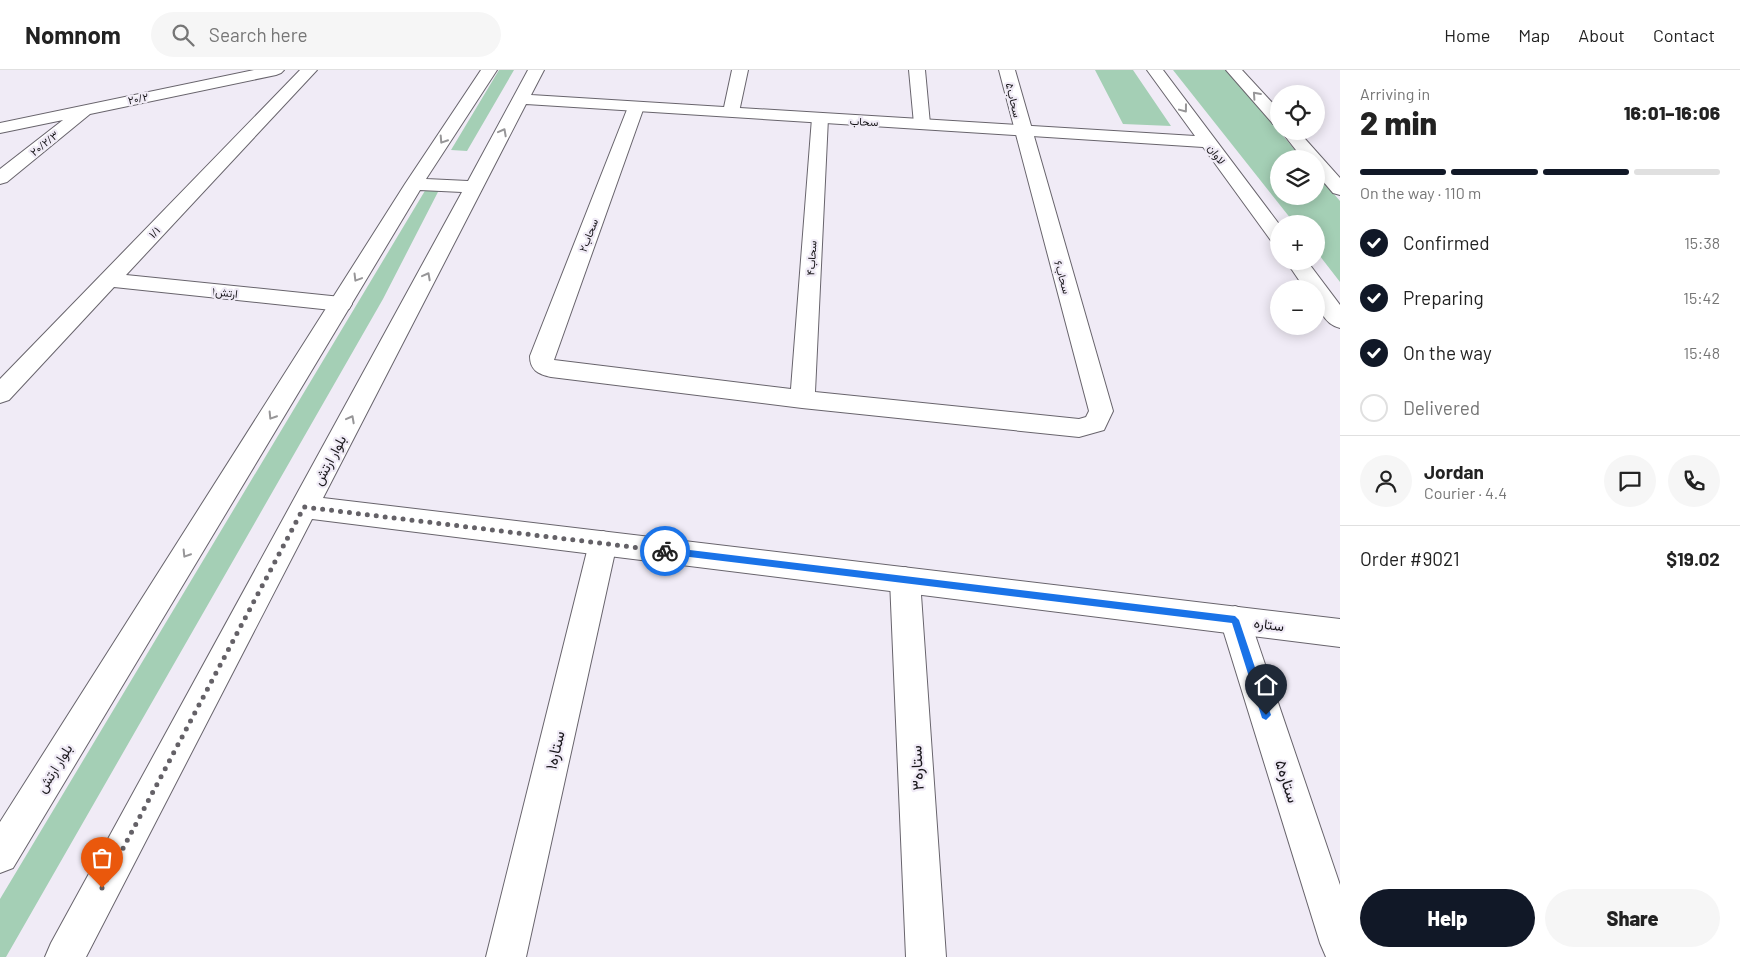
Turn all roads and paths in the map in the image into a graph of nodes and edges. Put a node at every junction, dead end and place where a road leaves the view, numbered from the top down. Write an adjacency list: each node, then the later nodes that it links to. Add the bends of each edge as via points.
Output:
1 (276, 70): 12 (street, ۲۰/۲)
2 (309, 70): 29 (street, ۱/۱)
3 (489, 70): 24 (street, بلوار ارتش, one-way to 24)
4 (536, 70): 10 (street, بلوار ارتش)
5 (740, 70): 14 (street)
6 (917, 70): 16 (street)
7 (1007, 70): 18 (street, ۵سحاب)
8 (1155, 70): 20 (street, لاوان, one-way to 20)
9 (1234, 70): 13 (street, one-way to 9)
10 (520, 100): 11 (street, سحاب); 25 (street, بلوار ارتش, one-way to 10)
11 (636, 107): 14 (street, سحاب); 33 (street, ۲سحاب, via 542,356 542,364 551,369)
12 (88, 108): 17 (street, ۲۰/۲); 23 (street, ۲۰/۲/۳)
13 (1270, 110)
14 (731, 112): 15 (street, سحاب)
15 (820, 118): 16 (street, سحاب); 33 (street, ۴سحاب)
16 (922, 124): 18 (street, سحاب)
17 (0, 128)
18 (1022, 130): 20 (street, سحاب); 33 (street, ۶سحاب, via 1101,411 1095,423 1079,428)
19 (1297, 140): 21 (street)
20 (1208, 142): 27 (street, لاوان)
21 (1305, 150)
22 (1325, 172): 26 (street)
23 (0, 178)
24 (414, 184): 25 (street); 30 (street, بلوار ارتش, one-way to 30)
25 (474, 187): 34 (street, بلوار ارتش, one-way to 25)
26 (1340, 189)
27 (1270, 226)
28 (1303, 270): 31 (street)
29 (109, 280): 30 (street, ارتش۱); 32 (street, ۱/۱)
30 (341, 304): 39 (street, بلوار ارتش, one-way to 39)
31 (1340, 320)
32 (0, 394)
33 (802, 399)
34 (304, 507): 35 (street, ستاره); 41 (street, بلوار ارتش)
35 (603, 543): 36 (street, ستاره); 42 (street, ۱ستاره)
36 (905, 580): 37 (street, ستاره); 43 (street, ۳ستاره)
37 (1235, 620): 38 (street, ستاره); 40 (street, ۵ستاره)
38 (1340, 632)
39 (0, 855)
40 (1340, 943)
41 (65, 957)
42 (506, 957)
43 (926, 957)

